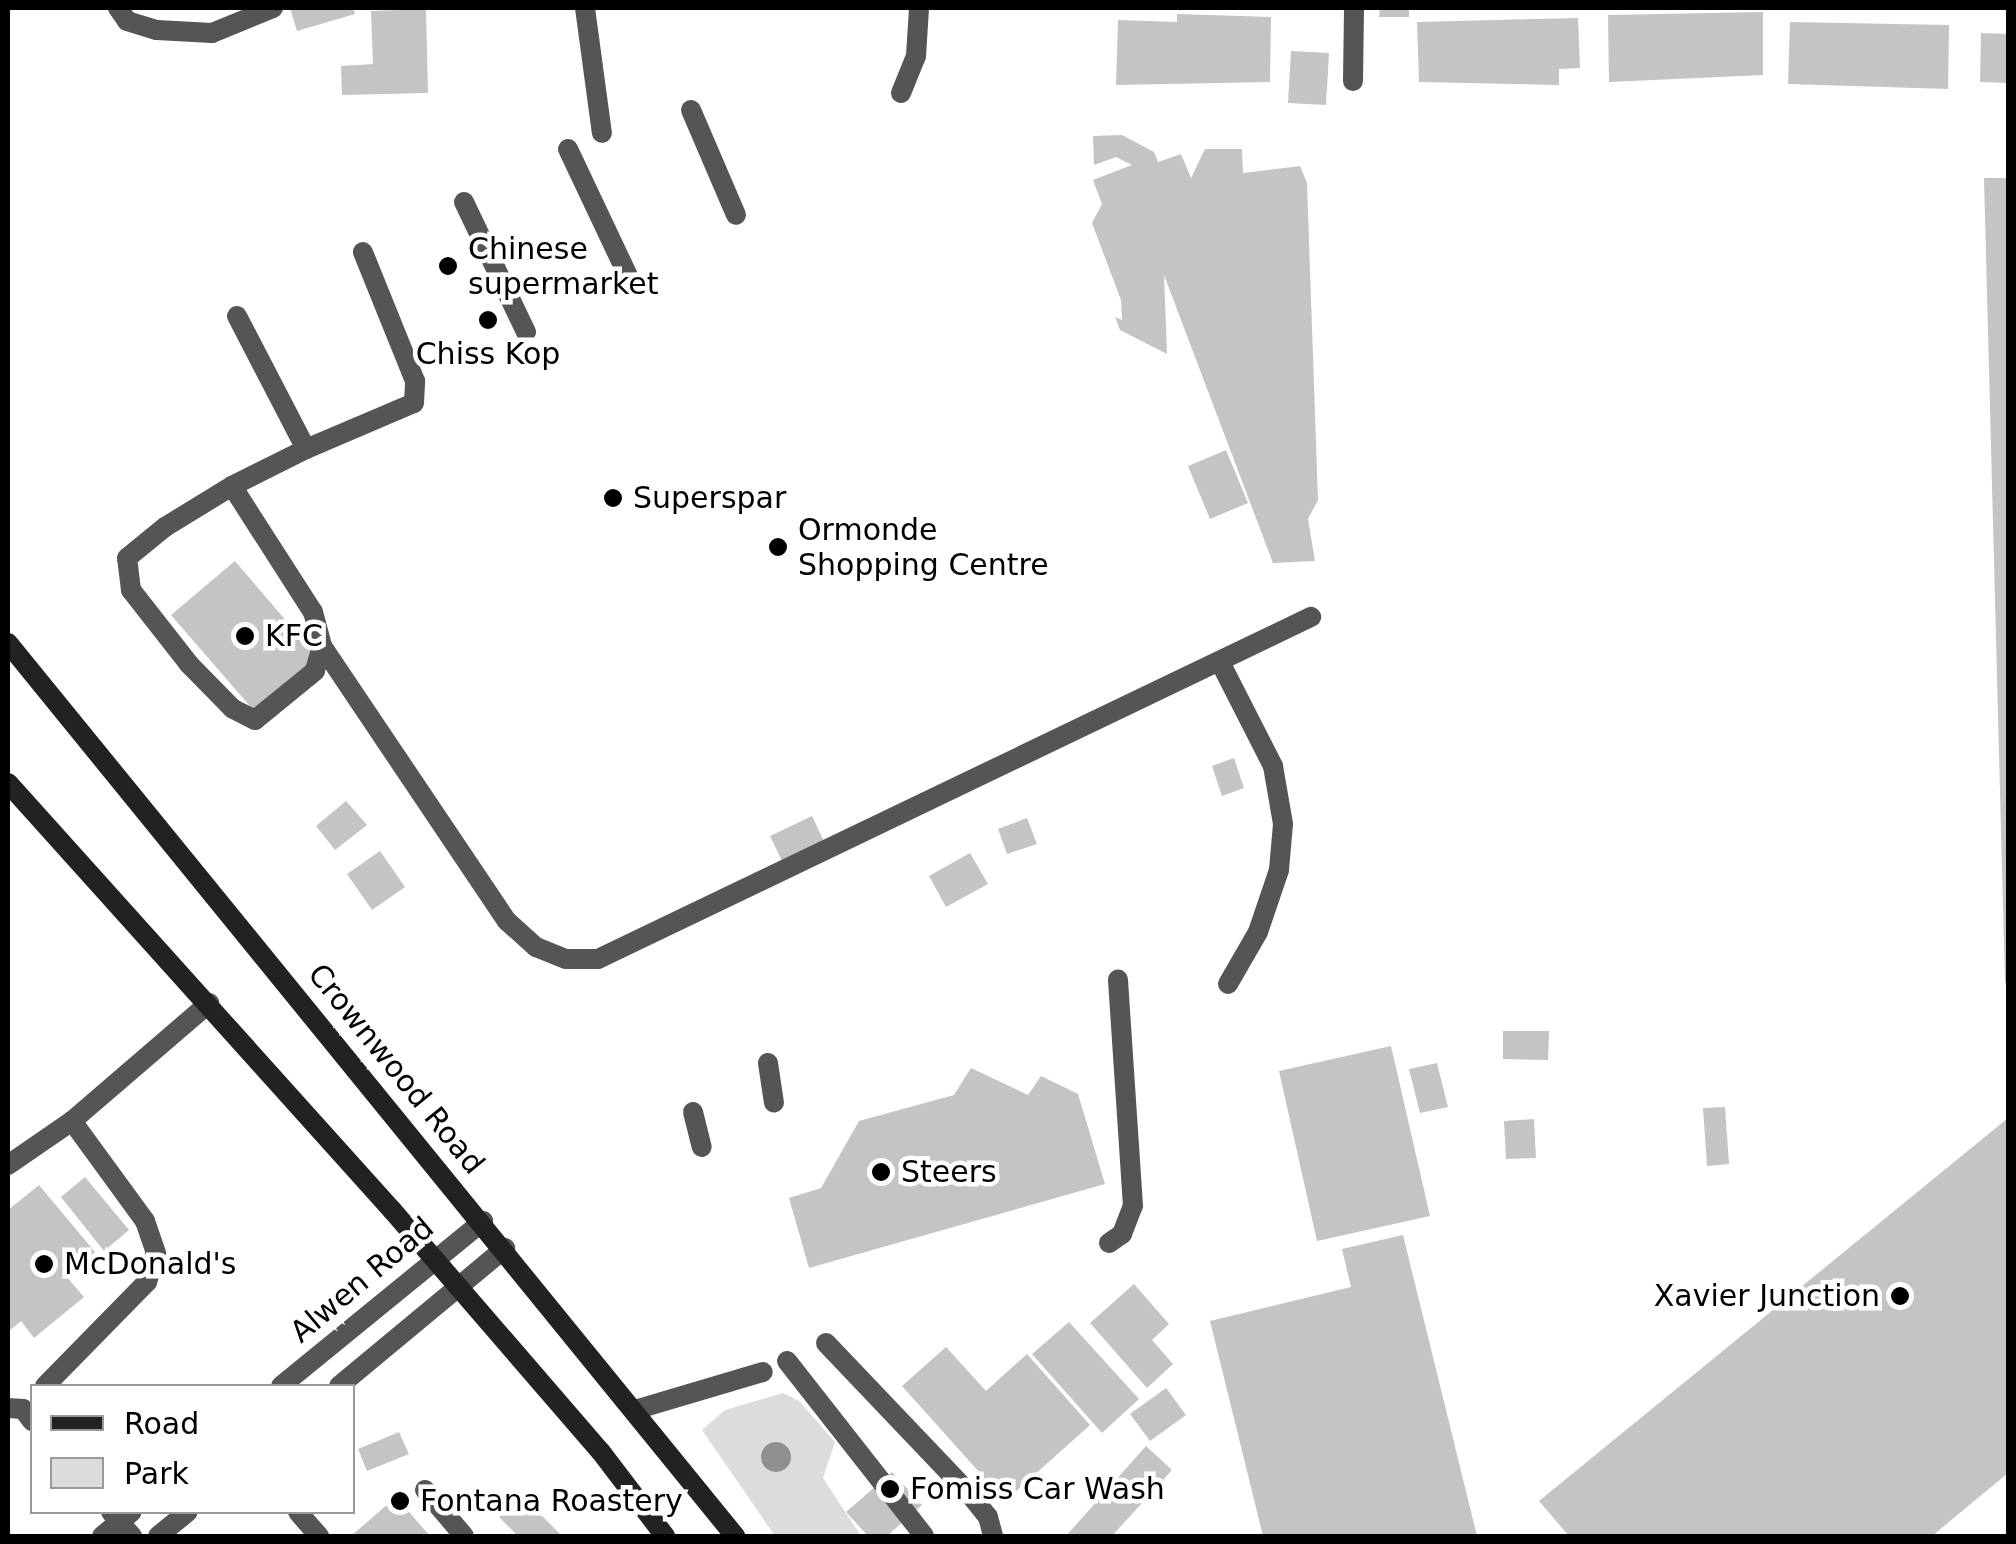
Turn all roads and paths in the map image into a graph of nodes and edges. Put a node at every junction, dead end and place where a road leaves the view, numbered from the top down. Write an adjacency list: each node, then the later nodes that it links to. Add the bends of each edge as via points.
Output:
1 (118, 8): 2 (street, via 127,21 157,30 212,32)
2 (273, 8)
3 (585, 8): 9 (street)
4 (919, 8): 7 (street, via 916,56)
5 (1354, 8): 6 (street)
6 (1353, 81)
7 (900, 94)
8 (690, 110): 12 (street)
9 (602, 133)
10 (568, 149): 14 (street)
11 (464, 202): 16 (street)
12 (736, 214)
13 (364, 252): 17 (street, via 416,399)
14 (629, 278)
15 (236, 316): 17 (street)
16 (526, 332)
17 (306, 449): 18 (street)
18 (232, 486): 21 (street, via 313,612); 21 (street, via 126,558 130,590 189,664 246,718 263,717 292,696 315,671)
19 (1312, 617): 22 (street)
20 (8, 642): 33 (main road, Crownwood Road)
21 (322, 646): 22 (street, via 507,921 536,946 566,959 598,959)
22 (1220, 662): 25 (street, via 1274,766 1282,824 1268,901)
23 (8, 783): 26 (main road)
24 (1118, 979): 34 (street, via 1133,1206 1122,1234)
25 (1228, 984)
26 (209, 1003): 30 (street); 36 (main road)
27 (768, 1063): 28 (street)
28 (774, 1103)
29 (692, 1112): 31 (street)
30 (72, 1122): 32 (street); 41 (street, via 145,1221 156,1253 147,1282)
31 (702, 1147)
32 (8, 1165)
33 (482, 1221): 35 (main road, Crownwood Road); 36 (street, Alwen Road)
34 (1109, 1242)
35 (506, 1248): 37 (street); 44 (main road, Crownwood Road)
36 (434, 1258): 37 (main road); 42 (street, Alwen Road)
37 (458, 1288): 43 (street); 53 (main road)
38 (826, 1343): 56 (street, via 967,1492 988,1517)
39 (787, 1361): 55 (street)
40 (762, 1372): 44 (street)
41 (47, 1384)
42 (283, 1384)
43 (340, 1384)
44 (638, 1410): 54 (main road, Crownwood Road)
45 (425, 1490): 52 (street)
46 (186, 1514): 50 (street)
47 (300, 1514): 51 (street)
48 (124, 1520): 49 (street)
49 (102, 1536)
50 (158, 1536)
51 (319, 1536)
52 (464, 1536)
53 (666, 1536)
54 (734, 1536)
55 (924, 1536)
56 (993, 1536)

